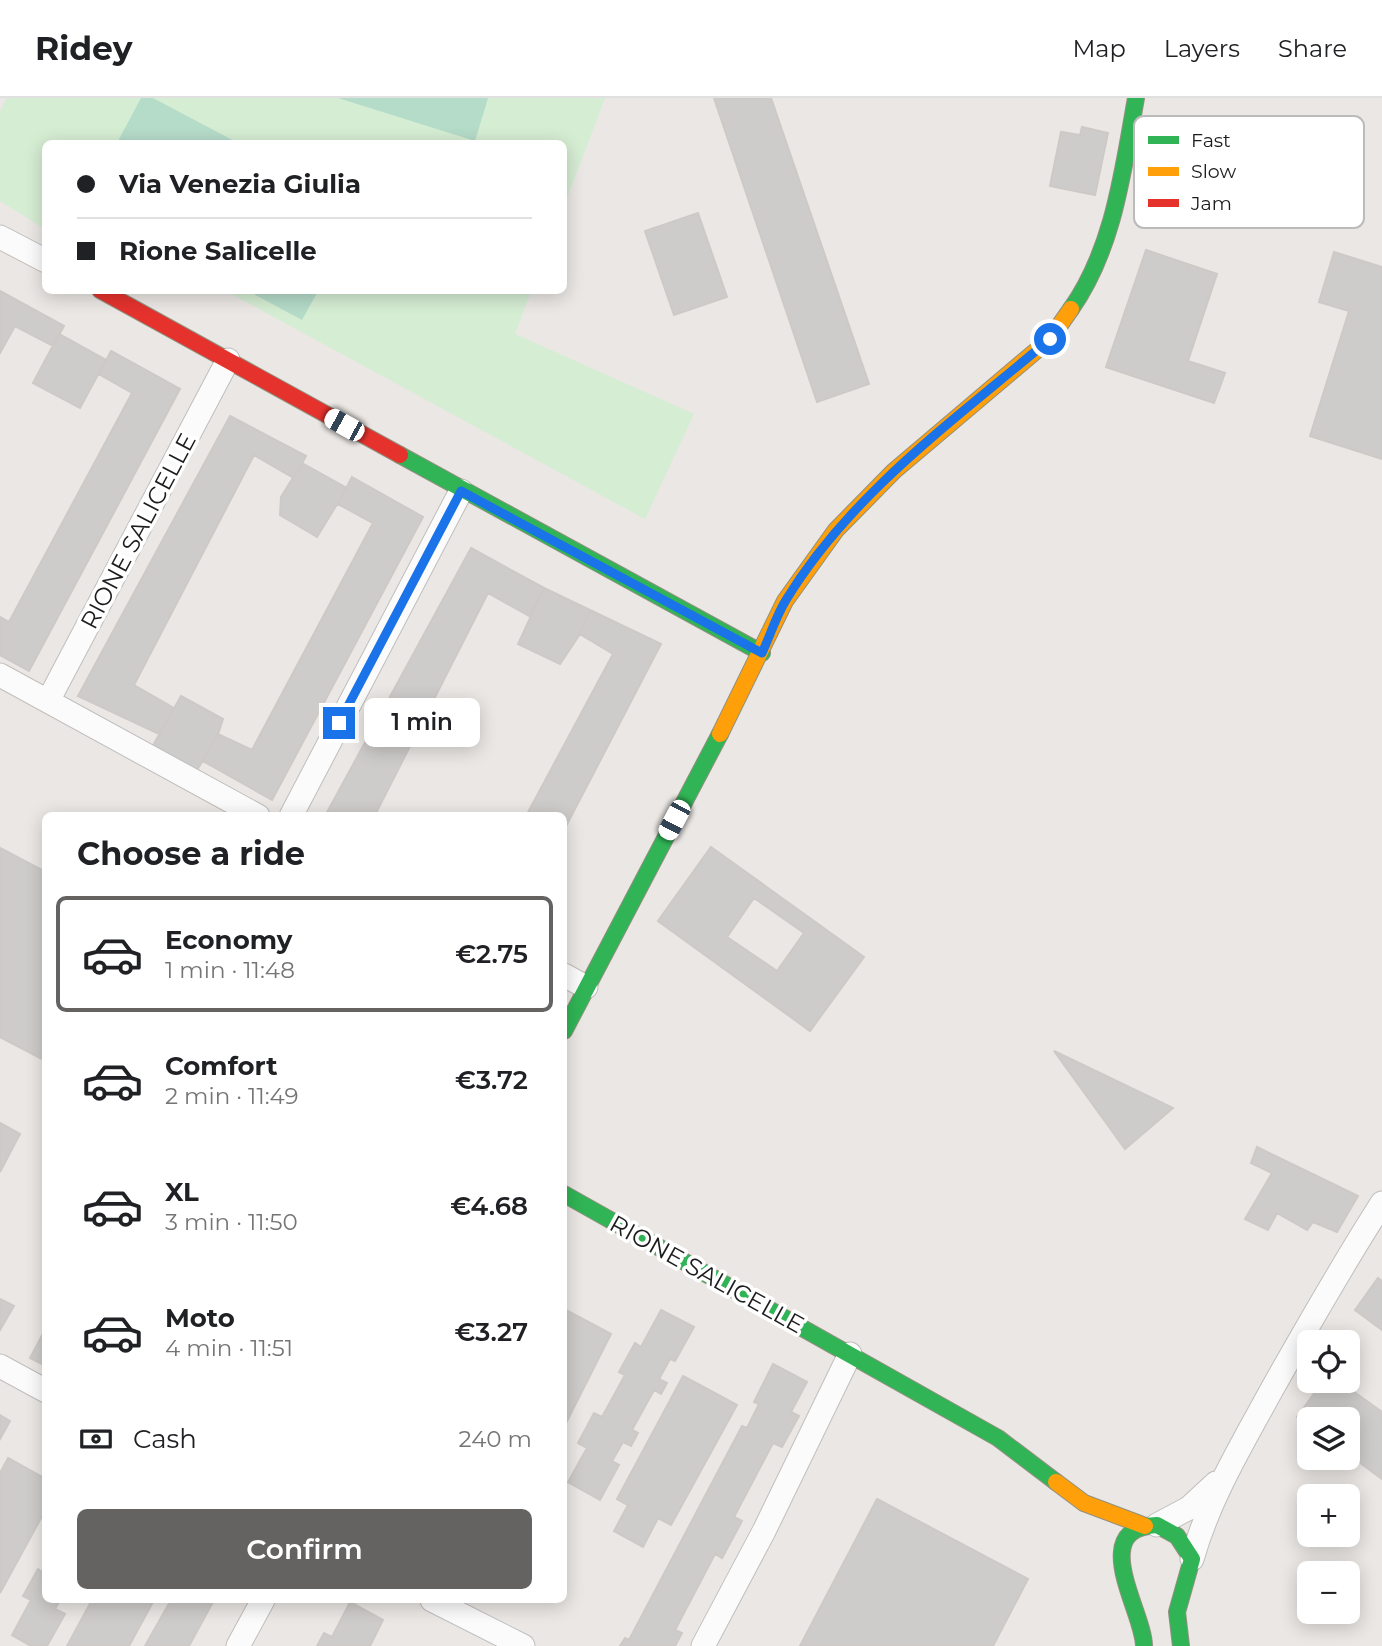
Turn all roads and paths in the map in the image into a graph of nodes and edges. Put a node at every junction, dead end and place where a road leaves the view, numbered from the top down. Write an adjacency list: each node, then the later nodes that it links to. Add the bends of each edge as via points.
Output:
1 (1136, 98): 7 (street, via 1116,205 1091,281 1050,339 894,471 836,530 785,601)
2 (0, 237): 3 (street)
3 (42, 259)
4 (107, 294): 5 (street)
5 (228, 360): 6 (street); 9 (street, RIONE SALICELLE)
6 (461, 491): 7 (street); 11 (street)
7 (762, 653): 13 (street)
8 (0, 675): 9 (street)
9 (48, 701): 10 (street)
10 (251, 812)
11 (293, 812)
12 (567, 977): 13 (street)
13 (586, 987): 14 (street)
14 (567, 1025)
15 (567, 1196): 17 (street, RIONE SALICELLE)
16 (1382, 1203): 20 (street)
17 (850, 1354): 21 (street, RIONE SALICELLE, via 998,1438); 29 (street)
18 (0, 1366): 19 (street)
19 (42, 1389)
20 (1227, 1470): 22 (street, via 1208,1493); 23 (street)
21 (1084, 1503): 22 (street, RIONE SALICELLE); 24 (street, RIONE SALICELLE)
22 (1151, 1525): 23 (street, RIONE SALICELLE, via 1182,1537); 24 (street, via 1135,1532 1122,1553)
23 (1192, 1559): 31 (street, via 1177,1605)
24 (1120, 1575): 30 (street, RIONE SALICELLE, via 1141,1618)
25 (261, 1603): 27 (street)
26 (438, 1603): 28 (street)
27 (238, 1646)
28 (523, 1646)
29 (703, 1646)
30 (1144, 1646)
31 (1181, 1646)

